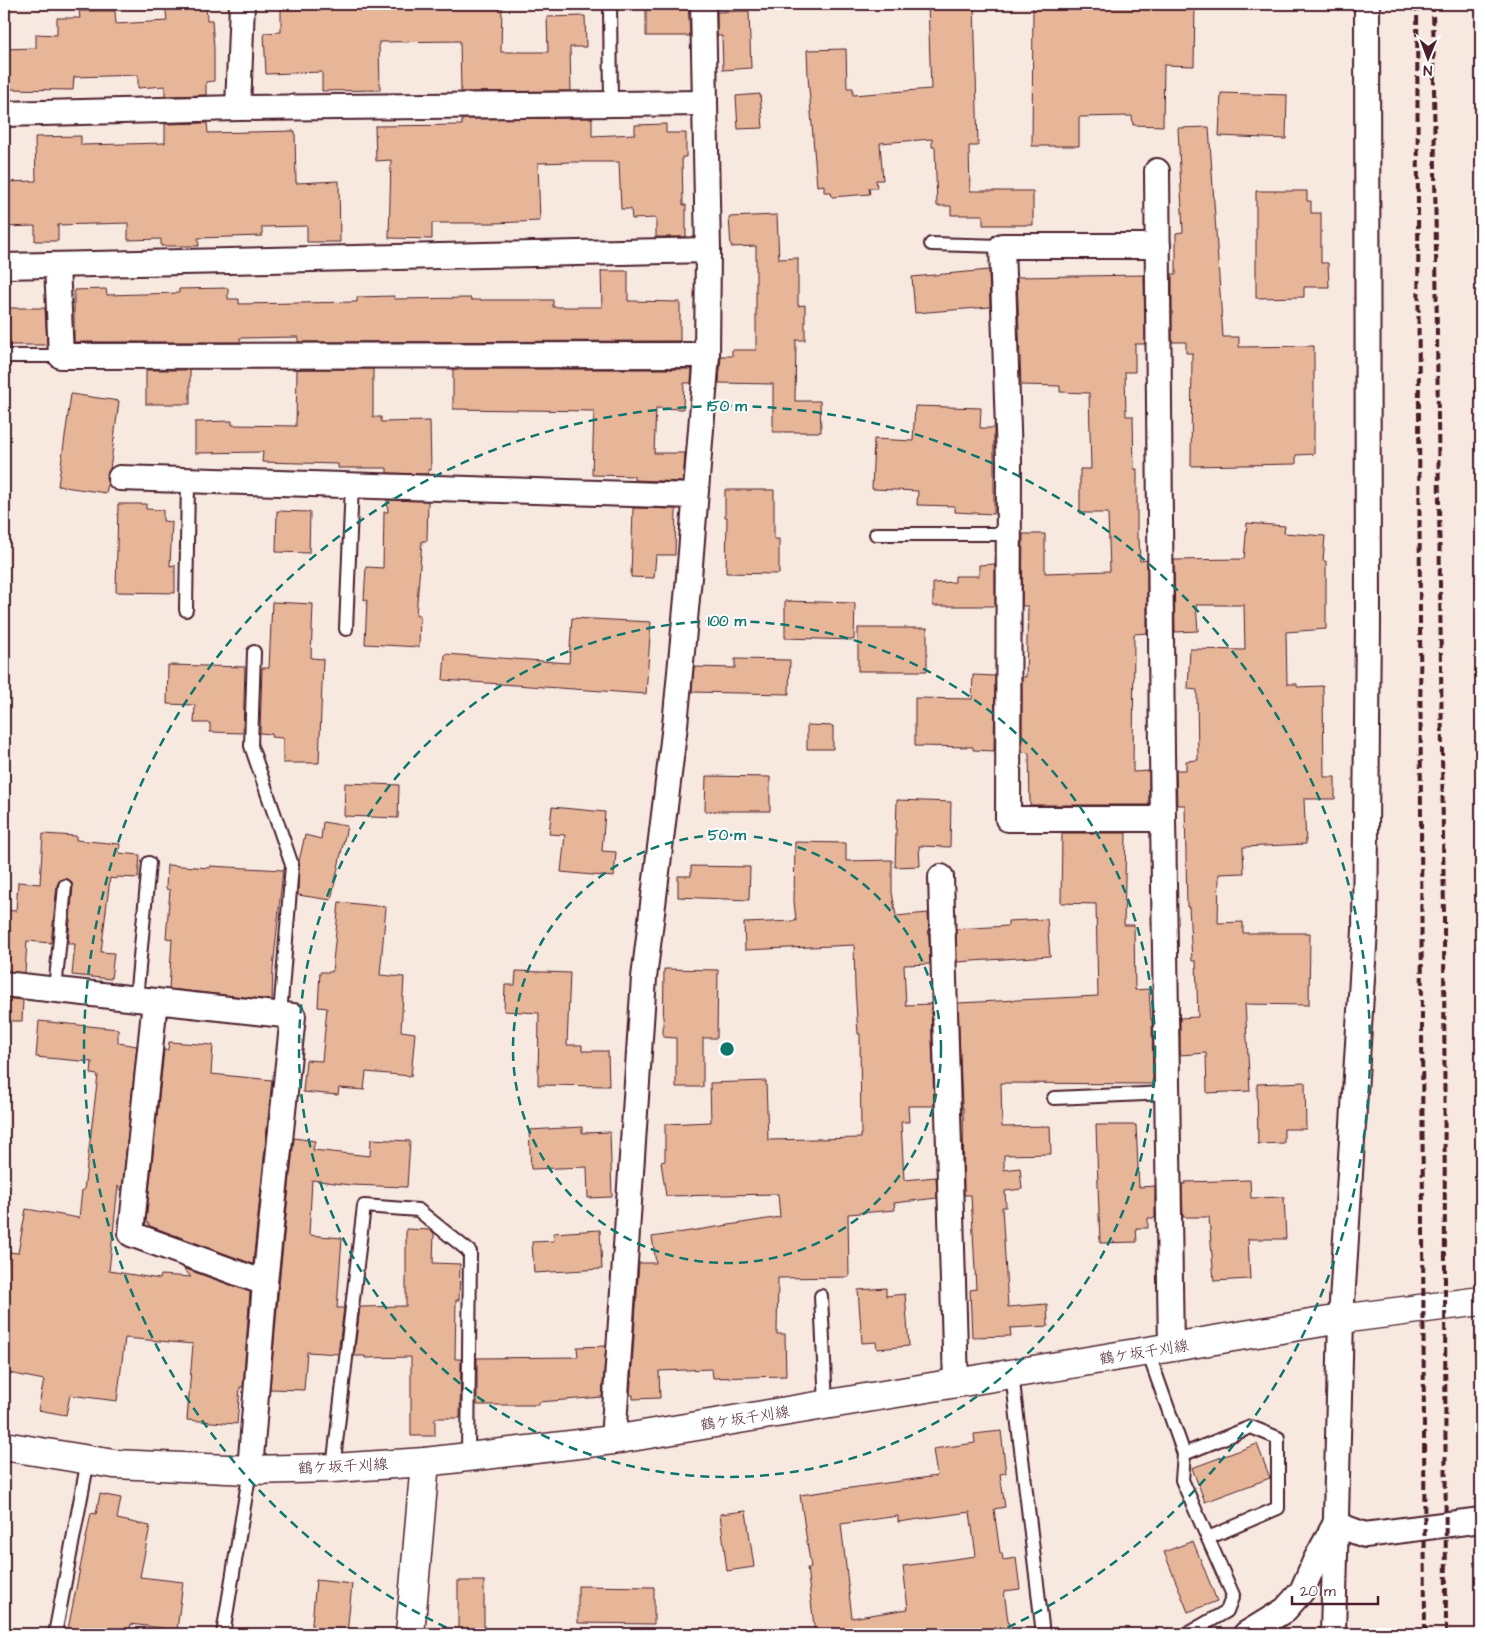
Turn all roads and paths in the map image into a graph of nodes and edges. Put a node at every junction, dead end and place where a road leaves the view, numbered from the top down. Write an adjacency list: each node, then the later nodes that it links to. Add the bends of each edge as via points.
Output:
1 (242, 4): 7 (street)
2 (610, 4): 5 (lane)
3 (703, 4): 6 (street)
4 (1367, 4): 41 (street, via 1365,930)
5 (611, 103): 6 (street); 7 (street)
6 (705, 103): 13 (street)
7 (238, 108): 8 (street)
8 (4, 114)
9 (1157, 170): 12 (street)
10 (931, 244): 11 (lane)
11 (1002, 246): 12 (street); 24 (street)
12 (1158, 246): 28 (street)
13 (708, 250): 14 (street); 16 (street)
14 (57, 265): 15 (street); 18 (street)
15 (4, 266)
16 (707, 355): 18 (street); 22 (street)
17 (4, 356): 18 (lane)
18 (62, 356)
19 (120, 478): 20 (street)
20 (188, 480): 21 (street); 25 (lane)
21 (352, 484): 22 (street); 26 (lane)
22 (695, 496): 46 (street, via 675,724 644,978)
23 (876, 534): 24 (lane)
24 (1009, 534): 28 (street, via 1008,819)
25 (186, 610)
26 (346, 629)
27 (254, 652): 35 (lane, via 251,746 292,865)
28 (1163, 819): 36 (street)
29 (149, 863): 34 (lane)
30 (941, 877): 44 (street)
31 (65, 886): 33 (lane)
32 (4, 984): 33 (street)
33 (56, 990): 34 (street)
34 (145, 1000): 35 (street); 38 (street, via 132,1234)
35 (280, 1015): 38 (street, via 292,1016)
36 (1167, 1093): 37 (lane); 42 (street)
37 (1054, 1098)
38 (265, 1283): 53 (street)
39 (821, 1296): 45 (lane)
40 (1481, 1301): 41 (main road, 鶴ケ坂千刈線)
41 (1341, 1319): 42 (main road, 鶴ケ坂千刈線); 55 (street)
42 (1160, 1350): 43 (main road, 鶴ケ坂千刈線); 48 (lane)
43 (1012, 1374): 44 (main road, 鶴ケ坂千刈線); 60 (lane)
44 (956, 1383): 45 (main road, 鶴ケ坂千刈線)
45 (826, 1405): 46 (main road, 鶴ケ坂千刈線)
46 (613, 1440): 49 (main road, 鶴ケ坂千刈線)
47 (4, 1446): 50 (main road, 鶴ケ坂千刈線)
48 (1184, 1454): 56 (lane, via 1182,1480); 56 (lane, via 1251,1427 1278,1438 1278,1508)
49 (468, 1457): 51 (main road, 鶴ケ坂千刈線); 52 (lane, via 470,1252 418,1210 364,1206)
50 (88, 1460): 53 (main road, 鶴ケ坂千刈線); 57 (lane)
51 (425, 1462): 52 (main road, 鶴ケ坂千刈線); 59 (main road)
52 (333, 1468): 53 (main road, 鶴ケ坂千刈線)
53 (250, 1470): 58 (lane)
54 (1481, 1520): 55 (street, via 1365,1535)
55 (1335, 1524): 62 (street, via 1302,1591 1285,1610); 63 (street)
56 (1208, 1538): 61 (lane, via 1233,1595 1227,1611)
57 (55, 1634)
58 (223, 1634)
59 (410, 1634)
60 (1043, 1634)
61 (1187, 1634)
62 (1246, 1634)
63 (1332, 1634)

